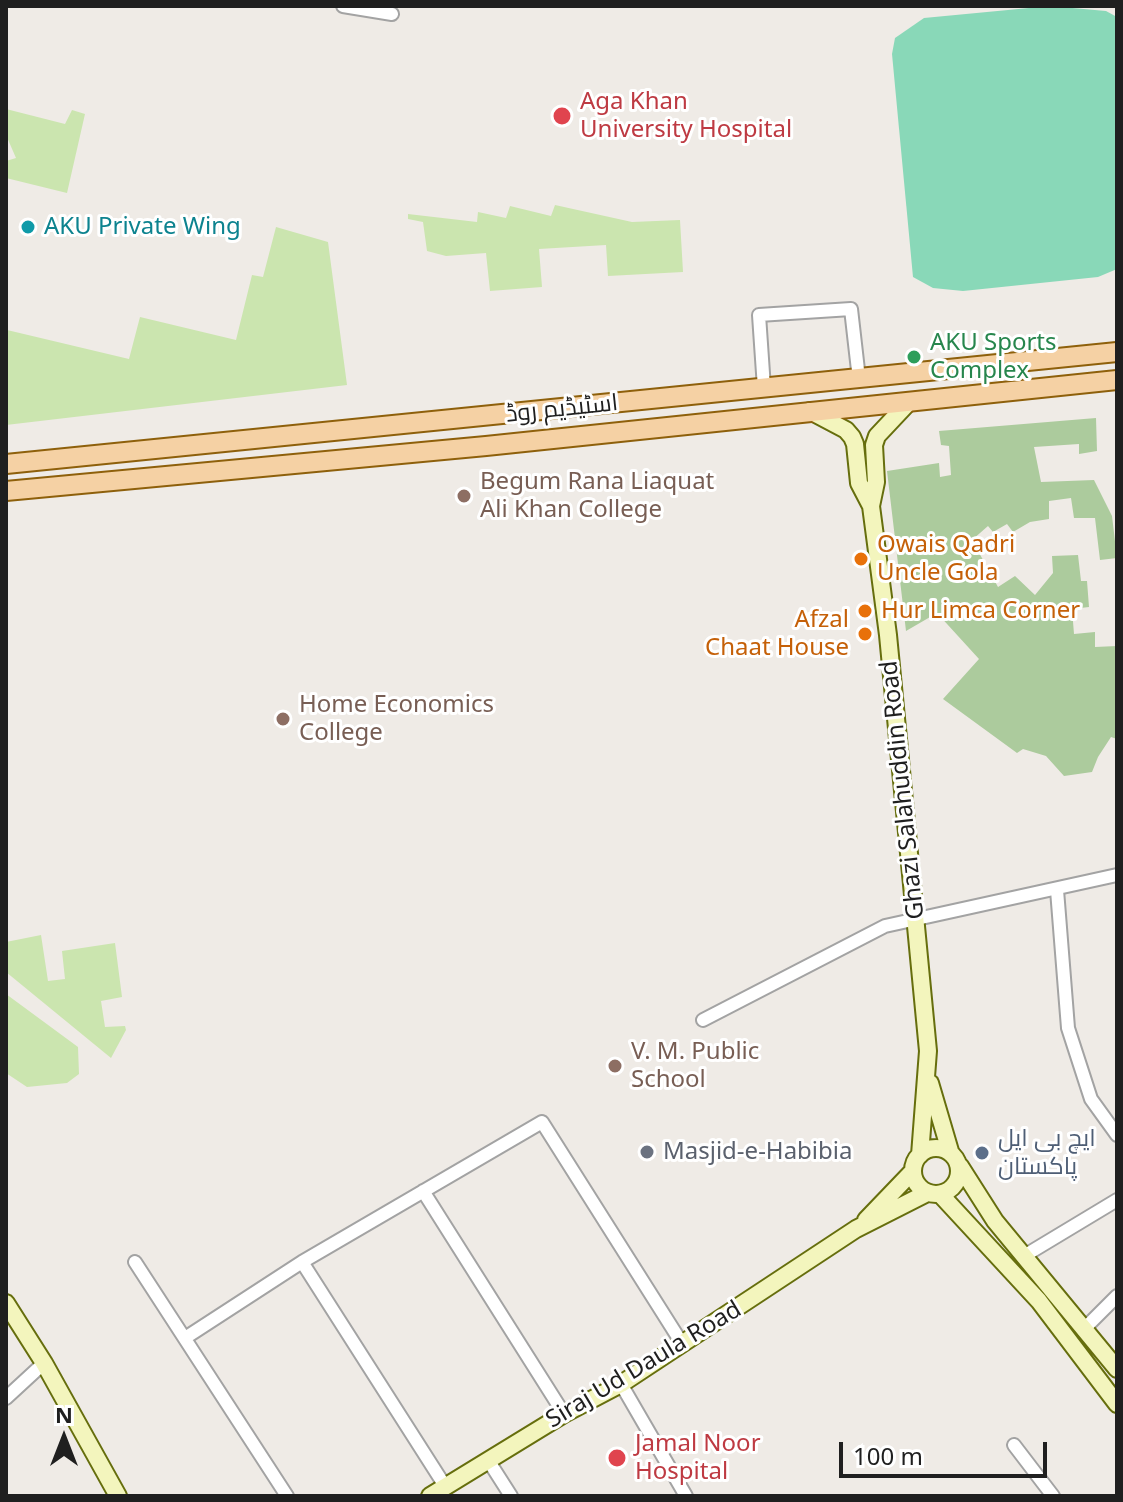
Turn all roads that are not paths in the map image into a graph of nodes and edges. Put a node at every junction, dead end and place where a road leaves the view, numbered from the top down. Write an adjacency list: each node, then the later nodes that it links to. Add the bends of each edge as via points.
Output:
1 (343, 6): 2 (street)
2 (392, 14)
3 (1117, 352): 4 (main road, اسٹیڈیم روڈ)
4 (859, 379): 6 (main road, اسٹیڈیم روڈ); 6 (street, via 851,309 759,315)
5 (1117, 380): 7 (main road, اسٹیڈیم روڈ)
6 (764, 388): 9 (main road, اسٹیڈیم روڈ)
7 (908, 403): 8 (main road, اسٹیڈیم روڈ); 13 (main road, Ghazi Salahuddin Road, via 874,445)
8 (810, 411): 11 (main road, اسٹیڈیم روڈ); 13 (main road, Ghazi Salahuddin Road, via 852,437 859,483)
9 (78, 458): 10 (main road, اسٹیڈیم روڈ); 11 (main road)
10 (6, 464)
11 (79, 484): 12 (main road, اسٹیڈیم روڈ)
12 (6, 491)
13 (871, 506): 16 (main road, Ghazi Salahuddin Road)
14 (1117, 875): 15 (street)
15 (1057, 890): 16 (street); 19 (street, via 1068,1028 1091,1099)
16 (916, 920): 17 (street, via 885,926); 18 (main road, Ghazi Salahuddin Road)
17 (703, 1020)
18 (927, 1074): 20 (main road, Ghazi Salahuddin Road); 21 (main road, Ghazi Salahuddin Road)
19 (1117, 1135)
20 (950, 1151): 21 (main road, via 939,1147); 22 (main road)
21 (920, 1155): 23 (main road)
22 (960, 1166): 25 (main road, via 956,1184); 28 (main road)
23 (913, 1171): 25 (main road, via 918,1186); 27 (main road, Siraj Ud Daula Road)
24 (423, 1191): 30 (street); 35 (street, via 542,1122); 41 (street)
25 (934, 1194): 27 (main road, Siraj Ud Daula Road); 40 (main road, via 1039,1301)
26 (1117, 1200): 28 (street)
27 (856, 1229): 35 (main road, Siraj Ud Daula Road)
28 (1024, 1256): 33 (main road)
29 (135, 1262): 34 (street)
30 (302, 1262): 34 (street); 44 (street)
31 (1117, 1296): 33 (street)
32 (6, 1303): 36 (main road)
33 (1083, 1330): 37 (main road)
34 (185, 1338): 46 (street)
35 (683, 1345): 38 (main road, Siraj Ud Daula Road)
36 (44, 1363): 39 (street); 45 (main road)
37 (1117, 1369)
38 (621, 1384): 41 (main road, Siraj Ud Daula Road); 49 (street)
39 (6, 1398)
40 (1117, 1404)
41 (564, 1414): 43 (main road, Siraj Ud Daula Road)
42 (1014, 1445): 50 (street)
43 (488, 1460): 44 (main road, Siraj Ud Daula Road); 48 (street)
44 (445, 1486): 47 (main road, Siraj Ud Daula Road)
45 (116, 1495)
46 (287, 1496)
47 (430, 1496)
48 (511, 1496)
49 (686, 1496)
50 (1053, 1496)

